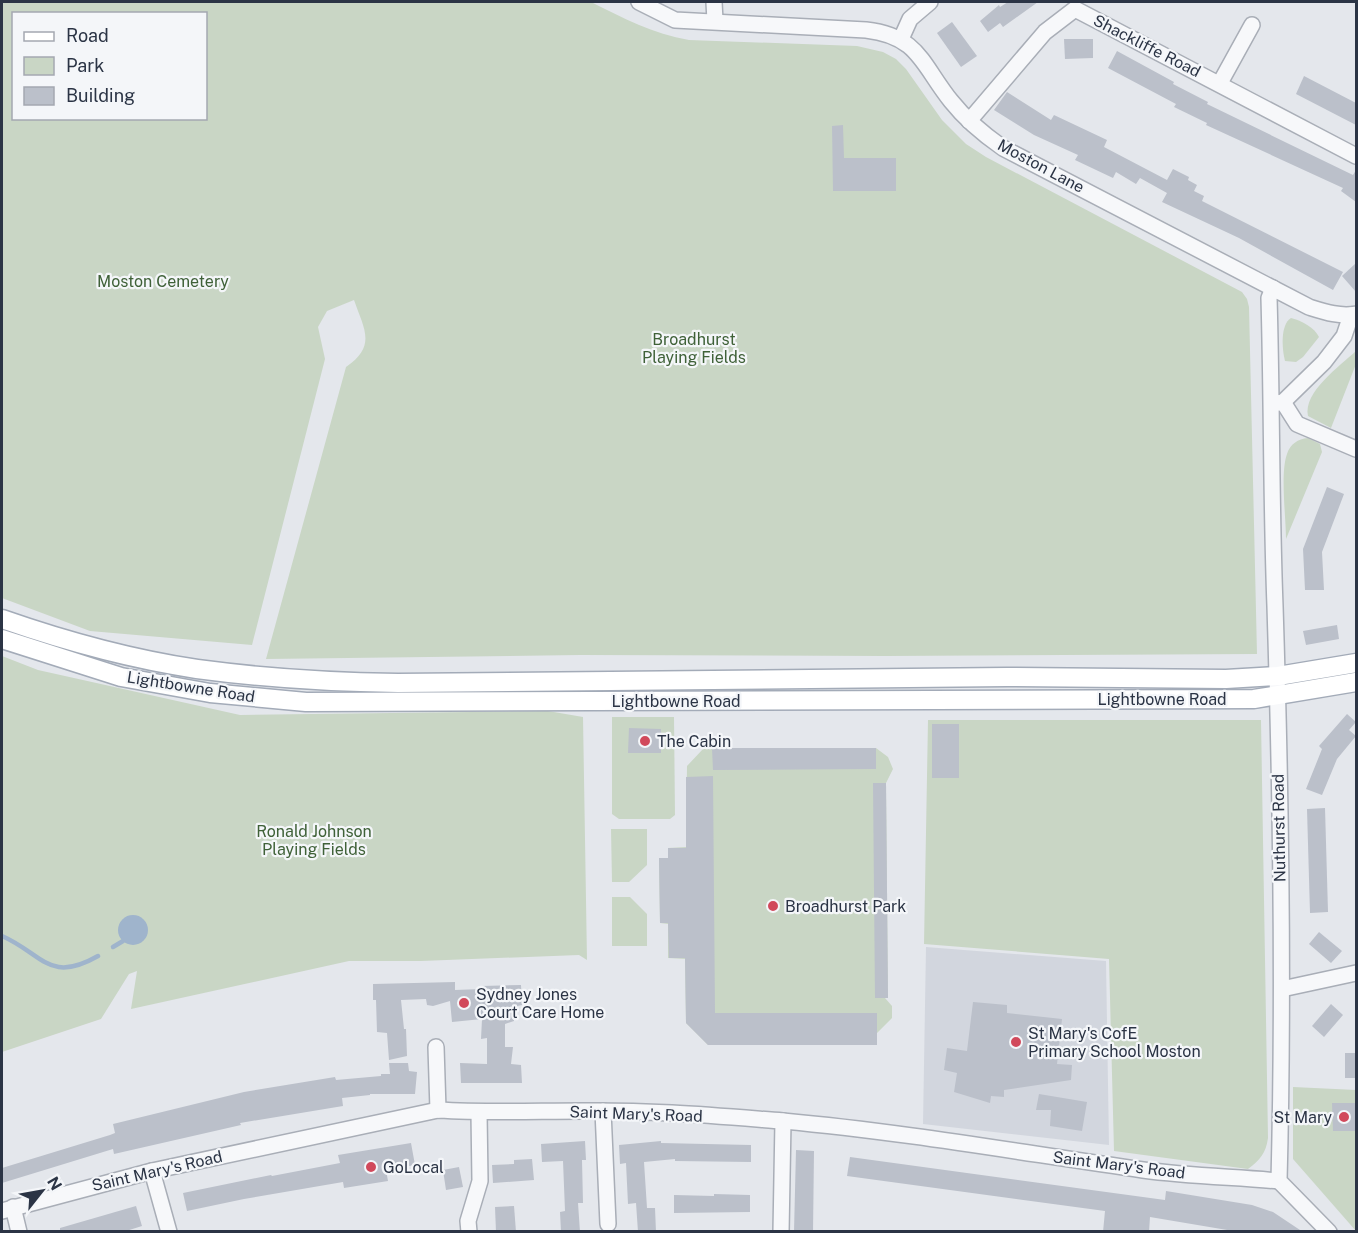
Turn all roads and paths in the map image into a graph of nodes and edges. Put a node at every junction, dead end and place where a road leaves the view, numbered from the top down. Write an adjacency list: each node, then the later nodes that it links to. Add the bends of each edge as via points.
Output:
1 (639, 2): 5 (street, Moston Lane, via 675,20)
2 (714, 2): 5 (street)
3 (930, 2): 7 (street, via 910,19)
4 (1080, 5): 8 (street, Shackliffe Road); 9 (street, Shackliffe Road, via 1045,32)
5 (715, 21): 7 (street, Moston Lane, via 866,30)
6 (1252, 25): 8 (street)
7 (901, 39): 9 (street, Moston Lane, via 920,56)
8 (1220, 84): 10 (street, Shackliffe Road)
9 (969, 122): 11 (street, Moston Lane, via 1003,148)
10 (1356, 156)
11 (1273, 288): 12 (street, Moston Lane, via 1309,307); 13 (street, Nuthurst Road, via 1269,298)
12 (1354, 314): 13 (street, via 1339,345)
13 (1277, 403): 14 (street, via 1297,424); 18 (street, Nuthurst Road)
14 (1356, 449)
15 (2, 619): 18 (main road, Lightbowne Road, via 57,638 140,658 197,669 323,681)
16 (2, 639): 20 (main road, Lightbowne Road, via 121,677 210,693 306,702)
17 (1356, 663): 18 (main road, Lightbowne Road)
18 (1278, 676): 20 (street, Nuthurst Road)
19 (1356, 682): 20 (main road, Lightbowne Road)
20 (1277, 696): 22 (street, Nuthurst Road)
21 (1356, 973): 22 (street)
22 (1282, 988): 29 (street, Nuthurst Road)
23 (436, 1047): 24 (street)
24 (438, 1110): 26 (street, Saint Mary's Road); 28 (street, Saint Mary's Road)
25 (603, 1111): 26 (street, Saint Mary's Road); 27 (street, Saint Mary's Road); 31 (street)
26 (479, 1113): 34 (street, via 480,1181 468,1221)
27 (783, 1121): 29 (street, Saint Mary's Road, via 924,1137 1145,1170); 35 (street)
28 (152, 1171): 30 (street, Saint Mary's Road); 33 (street)
29 (1279, 1181): 36 (street)
30 (7, 1209): 32 (street)
31 (608, 1224)
32 (19, 1232)
33 (168, 1232)
34 (469, 1232)
35 (781, 1232)
36 (1329, 1232)

